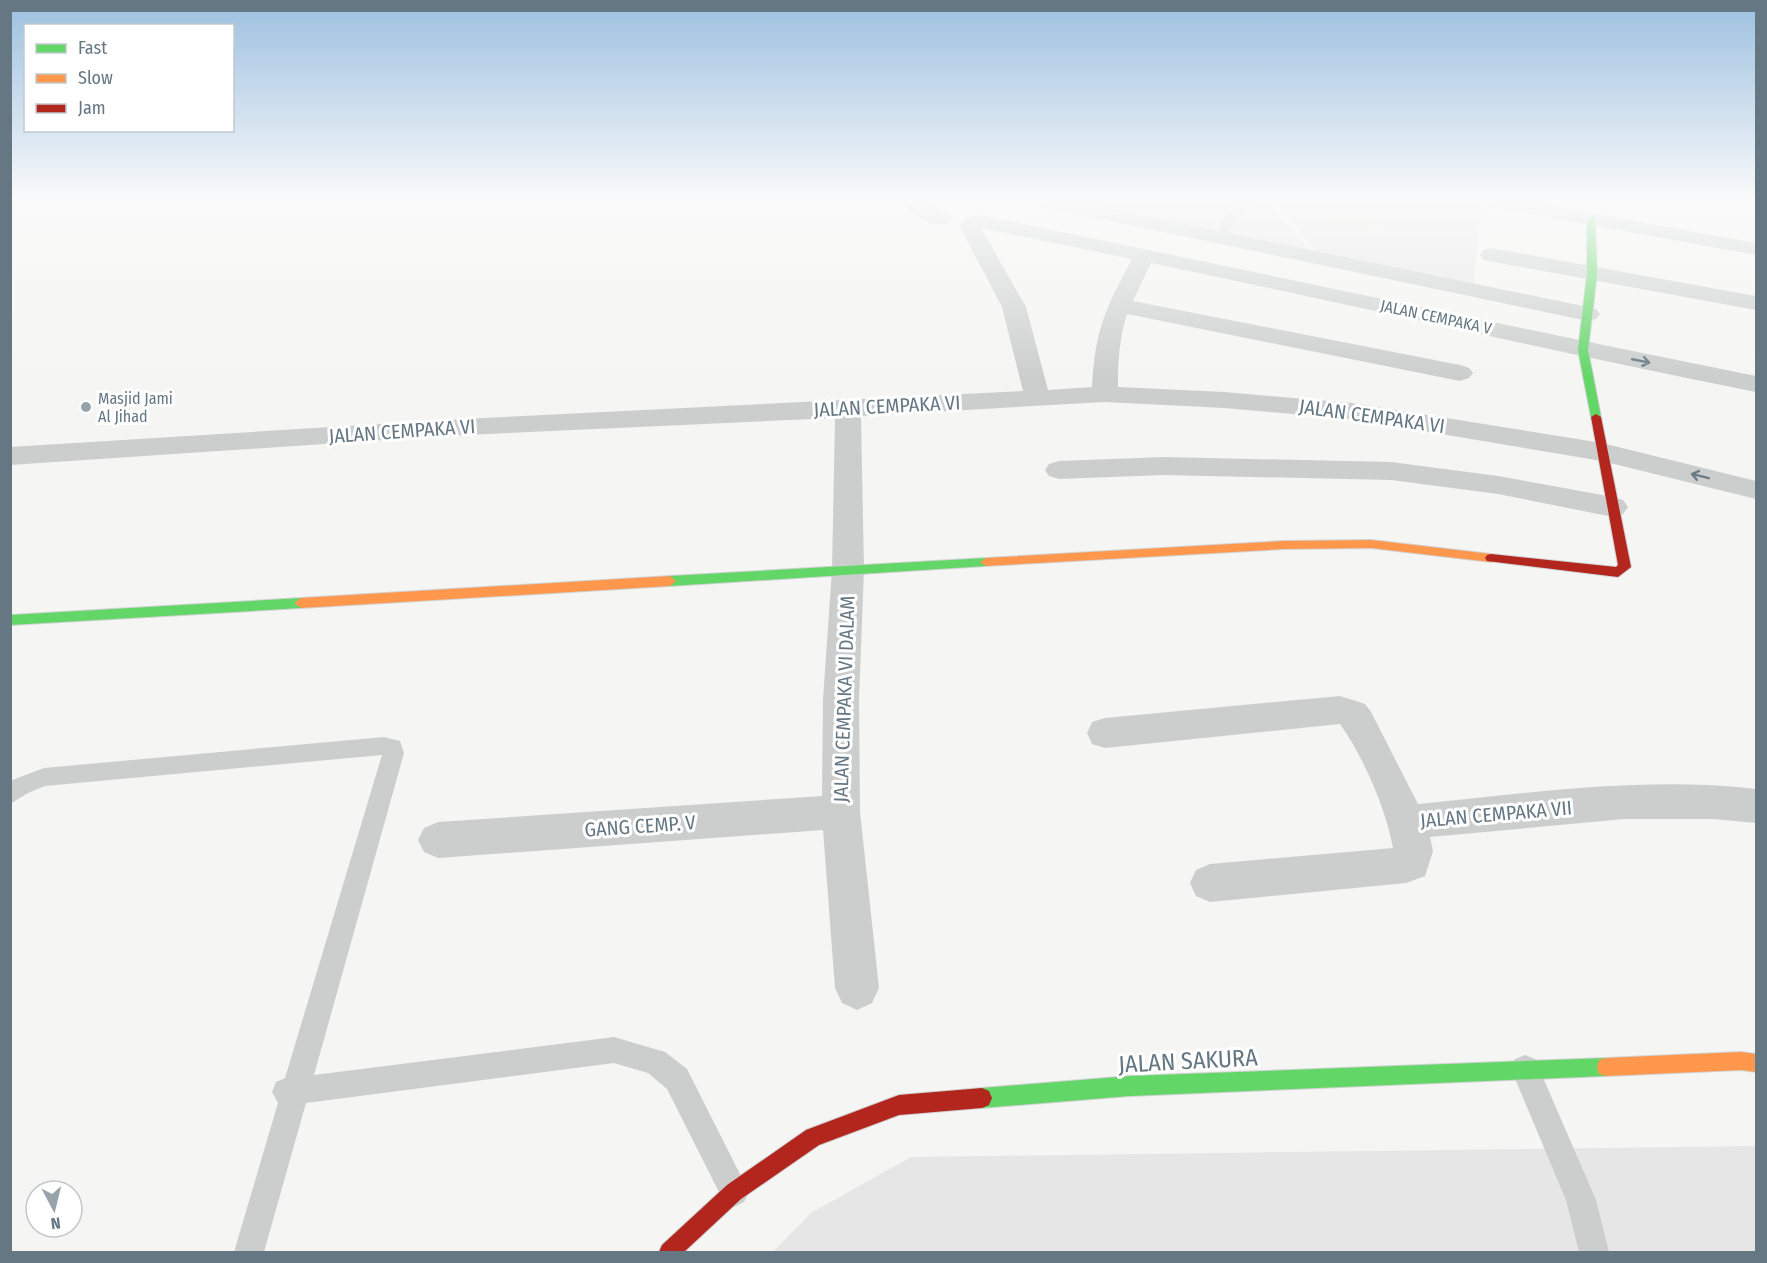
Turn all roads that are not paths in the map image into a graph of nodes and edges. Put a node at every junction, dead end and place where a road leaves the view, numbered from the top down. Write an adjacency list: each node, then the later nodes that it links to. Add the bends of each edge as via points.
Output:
1 (988, 260): 15 (street, JALAN CEMPAKA V, via 1014,307)
2 (1142, 260): 9 (street)
3 (1164, 260): 11 (street, JALAN CEMPAKA V)
4 (1328, 260): 10 (street)
5 (1517, 260): 7 (street)
6 (1592, 260): 7 (street)
7 (1592, 274): 8 (street); 10 (street)
8 (1756, 303)
9 (1119, 306): 12 (street); 14 (street, via 1107,346)
10 (1588, 314): 11 (street)
11 (1584, 350): 13 (street, JALAN CEMPAKA V, one-way to 13); 17 (street)
12 (1460, 373)
13 (1756, 384)
14 (1105, 394): 15 (street, JALAN CEMPAKA VI); 17 (street, JALAN CEMPAKA VI, via 1352,411)
15 (1037, 397): 16 (street, JALAN CEMPAKA VI)
16 (848, 409): 18 (street, JALAN CEMPAKA VI, via 548,422); 22 (street, JALAN CEMPAKA VI DALAM)
17 (1602, 452): 20 (street, JALAN CEMPAKA VI, one-way to 17); 21 (street)
18 (10, 456)
19 (1059, 470): 21 (street, via 1164,466 1391,471 1486,483)
20 (1756, 490)
21 (1613, 507): 22 (street, via 1625,567 1618,572 1371,544)
22 (848, 570): 23 (street); 27 (street, JALAN CEMPAKA VI DALAM, via 841,699)
23 (10, 620)
24 (1105, 733): 28 (street, via 1346,710 1358,722)
25 (10, 794): 34 (lane, via 44,777 392,747)
26 (1756, 806): 28 (street, JALAN CEMPAKA VII, via 1715,801 1609,803)
27 (841, 812): 29 (street, GANG CEMP. V); 31 (street, JALAN CEMPAKA VI DALAM)
28 (1407, 822): 30 (street, JALAN CEMPAKA VII, via 1413,860 1406,865)
29 (438, 840)
30 (1210, 883)
31 (857, 988)
32 (1756, 1063): 33 (street, JALAN SAKURA)
33 (1525, 1069): 35 (street, JALAN SAKURA, via 1130,1086 899,1105 813,1137); 38 (lane, via 1581,1200)
34 (290, 1091): 35 (lane, via 614,1050 655,1062 677,1079); 36 (lane)
35 (734, 1192): 37 (street, JALAN SAKURA)
36 (249, 1252)
37 (669, 1252)
38 (1594, 1252)

